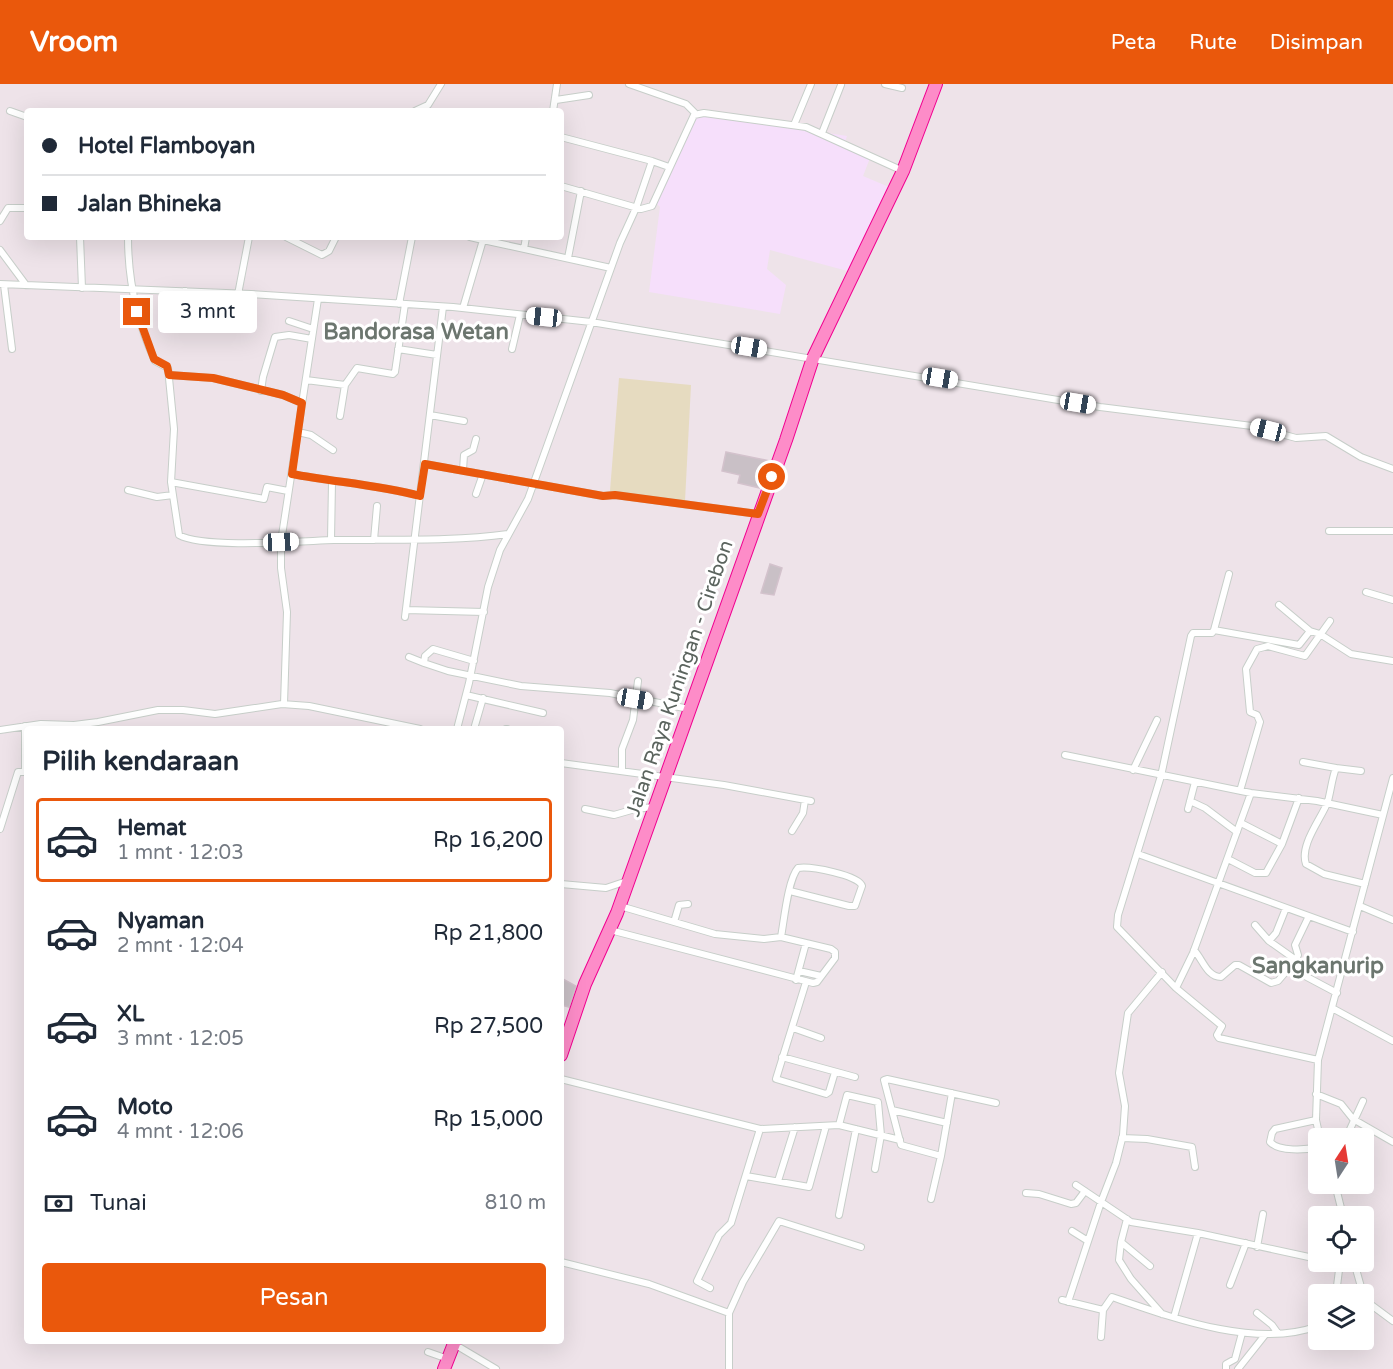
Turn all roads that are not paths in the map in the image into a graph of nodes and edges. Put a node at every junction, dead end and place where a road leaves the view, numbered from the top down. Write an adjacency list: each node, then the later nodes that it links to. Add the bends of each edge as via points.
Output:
1 (441, 84): 11 (street, via 428,105)
2 (557, 84): 10 (street)
3 (629, 84): 14 (street, via 686,104)
4 (811, 84): 16 (street)
5 (885, 84): 8 (street)
6 (936, 84): 21 (highway, Jalan Raya Kuningan - Cirebon)
7 (841, 85): 17 (street)
8 (902, 88)
9 (589, 96): 10 (street)
10 (556, 100): 12 (street)
11 (422, 108)
12 (554, 108)
13 (10, 111): 15 (street)
14 (696, 114): 16 (street); 20 (street)
15 (24, 116)
16 (794, 125): 17 (street)
17 (822, 133): 21 (street)
18 (564, 138): 19 (street)
19 (652, 161): 20 (street); 25 (street)
20 (669, 167): 25 (street, via 652,206)
21 (903, 171): 62 (highway, Jalan Raya Kuningan - Cirebon)
22 (564, 187): 23 (street)
23 (580, 191): 25 (street); 37 (street)
24 (24, 208): 26 (street, via 8,208)
25 (636, 208): 38 (street)
26 (0, 221)
27 (80, 240): 41 (street)
28 (128, 240): 42 (street)
29 (248, 240): 46 (street)
30 (292, 240): 31 (street, via 321,255)
31 (334, 240)
32 (412, 240): 48 (street)
33 (483, 240): 35 (street); 50 (street)
34 (526, 240): 35 (street)
35 (524, 249): 37 (street)
36 (0, 250): 40 (street)
37 (568, 258): 38 (street)
38 (611, 268): 54 (street)
39 (2, 284): 40 (street); 58 (street)
40 (26, 285): 41 (street)
41 (82, 288): 42 (street)
42 (132, 290): 43 (street); 63 (street, via 154,359 167,366)
43 (168, 291): 44 (street); 55 (street)
44 (185, 291): 45 (street); 51 (street, via 185,325 206,324)
45 (212, 293): 46 (street); 51 (street)
46 (238, 294): 47 (street); 51 (street, via 235,310)
47 (318, 299): 48 (street); 56 (street)
48 (402, 304): 49 (street); 59 (street)
49 (443, 307): 50 (street); 61 (street)
50 (463, 308): 52 (street)
51 (210, 313)
52 (520, 315): 54 (street); 60 (street)
53 (290, 321): 56 (street)
54 (591, 322): 62 (street); 81 (street)
55 (168, 329)
56 (313, 329): 57 (street)
57 (312, 339): 64 (street); 66 (street, via 275,337)
58 (12, 349)
59 (398, 349): 61 (street); 65 (street, via 393,374 357,368)
60 (512, 349)
61 (437, 355): 68 (street)
62 (813, 358): 75 (street, via 1100,407 1252,426 1296,438 1326,436 1361,457); 88 (highway, Jalan Raya Kuningan - Cirebon)
63 (169, 375): 66 (street, via 213,378); 79 (street, via 174,429)
64 (306, 380): 65 (street); 67 (street)
65 (345, 385): 69 (street)
66 (261, 391): 67 (street)
67 (302, 403): 71 (street)
68 (430, 415): 70 (street); 74 (street)
69 (340, 416)
70 (464, 421)
71 (298, 432): 73 (street); 77 (street)
72 (476, 439): 76 (street, via 474,450 464,455)
73 (333, 450)
74 (425, 464): 76 (street); 86 (street)
75 (1393, 469)
76 (464, 470): 78 (street)
77 (292, 474): 80 (street); 83 (street)
78 (483, 474): 81 (street); 84 (street)
79 (171, 482): 83 (street, via 264,499 267,487); 85 (street)
80 (332, 482): 86 (street); 92 (street)
81 (533, 484): 88 (street); 91 (street)
82 (128, 490): 85 (street, via 157,497)
83 (288, 491): 95 (street)
84 (476, 494)
85 (173, 495): 95 (street, via 177,528 182,537)
86 (420, 496): 94 (street)
87 (377, 506): 93 (street)
88 (758, 514): 115 (highway, Jalan Raya Kuningan - Cirebon)
89 (1329, 531): 90 (street)
90 (1393, 531)
91 (508, 534): 94 (street); 100 (street)
92 (331, 540): 93 (street); 95 (street)
93 (374, 540): 94 (street)
94 (413, 541): 100 (street, via 406,614)
95 (281, 542): 114 (street, via 287,612)
96 (1229, 574): 102 (street)
97 (1366, 592): 98 (street)
98 (1393, 600)
99 (1279, 605): 103 (street)
100 (483, 612): 106 (street)
101 (1330, 621): 104 (street)
102 (1214, 630): 103 (street, via 1299,645); 133 (street, via 1191,636)
103 (1310, 631): 104 (street)
104 (1320, 634): 107 (street, via 1351,654); 137 (street, via 1305,656 1260,646 1251,659 1246,673 1248,705 1260,722)
105 (410, 657): 108 (street)
106 (474, 661): 108 (street, via 433,649); 109 (street)
107 (1393, 661)
108 (424, 663): 109 (street)
109 (471, 676): 111 (street); 113 (street)
110 (638, 681): 113 (street)
111 (466, 695): 112 (street); 121 (street)
112 (483, 698): 116 (street); 122 (street)
113 (635, 699): 115 (street); 128 (street, via 633,720 622,749)
114 (284, 704): 119 (street, via 215,714 158,710 98,722); 120 (street)
115 (689, 709): 132 (highway, Jalan Raya Kuningan - Cirebon)
116 (543, 713)
117 (1157, 720): 129 (street)
118 (24, 726): 123 (street)
119 (25, 726)
120 (406, 726)
121 (458, 726)
122 (475, 726)
123 (0, 730)
124 (1065, 755): 129 (street)
125 (1303, 762): 127 (street)
126 (564, 763): 128 (street)
127 (1336, 768): 130 (street); 141 (street)
128 (622, 770): 132 (street)
129 (1133, 770): 133 (street)
130 (1361, 771)
131 (24, 772): 147 (street, via 18,772)
132 (666, 776): 142 (highway, Jalan Raya Kuningan - Cirebon); 148 (street, via 808,801)
133 (1161, 776): 135 (street); 151 (street)
134 (1393, 778): 136 (street)
135 (1196, 782): 137 (street); 140 (street)
136 (1392, 787): 145 (street)
137 (1240, 791): 138 (street)
138 (1251, 793): 139 (street); 146 (street)
139 (1299, 798): 141 (street); 150 (street)
140 (1190, 801): 144 (street); 149 (street)
141 (1327, 803): 145 (street); 155 (street, via 1311,835 1306,864 1324,874)
142 (655, 807): 143 (street, via 614,815); 157 (highway, Jalan Raya Kuningan - Cirebon)
143 (585, 809)
144 (1188, 809)
145 (1383, 815): 155 (street)
146 (1241, 822): 149 (street); 150 (street)
147 (0, 829)
148 (792, 831)
149 (1237, 832): 152 (street)
150 (1282, 844): 152 (street, via 1262,875)
151 (1138, 854): 153 (street); 174 (street, via 1117,927)
152 (1228, 859): 153 (street)
153 (1219, 883): 160 (street); 170 (street)
154 (564, 884): 157 (street, via 606,888)
155 (1365, 884): 159 (street)
156 (790, 891): 156 (street, via 796,870 807,867 856,878 862,886 855,906); 167 (street)
157 (623, 894): 163 (street); 165 (highway, Jalan Raya Kuningan - Cirebon)
158 (688, 904): 163 (street, via 680,903)
159 (1360, 906): 162 (street); 166 (street)
160 (1286, 908): 161 (street); 168 (street)
161 (1308, 918): 166 (street); 171 (street, via 1295,945)
162 (1393, 920)
163 (674, 922): 167 (street, via 715,934)
164 (1255, 925): 168 (street)
165 (609, 930): 176 (street); 184 (highway, Jalan Raya Kuningan - Cirebon)
166 (1353, 932): 179 (street)
167 (781, 937): 169 (street)
168 (1269, 941): 171 (street)
169 (806, 943): 173 (street); 175 (street, via 834,952 835,958)
170 (1194, 950): 172 (street, via 1208,972 1218,978 1239,965 1271,983); 178 (street)
171 (1296, 960): 172 (street)
172 (1290, 968): 179 (street)
173 (799, 971): 175 (street); 176 (street)
174 (1162, 972): 178 (street); 206 (street, via 1128,1014 1119,1073 1125,1106)
175 (821, 976): 177 (street, via 817,982)
176 (796, 980): 177 (street)
177 (806, 982): 181 (street)
178 (1176, 988): 186 (street, via 1222,1026 1219,1038)
179 (1337, 993): 180 (street)
180 (1332, 1008): 183 (street); 186 (street)
181 (793, 1028): 182 (street); 185 (street)
182 (821, 1038)
183 (1393, 1041)
184 (564, 1045)
185 (782, 1057): 187 (street); 187 (street, via 776,1077 779,1081 826,1094)
186 (1318, 1060): 191 (street)
187 (835, 1072): 188 (street)
188 (855, 1077)
189 (564, 1079): 203 (street)
190 (952, 1093): 193 (street); 194 (street, via 887,1079 883,1083); 197 (street)
191 (1316, 1094): 195 (street, via 1341,1104); 196 (street)
192 (1363, 1101): 195 (street)
193 (996, 1103)
194 (892, 1110): 197 (street); 207 (street)
195 (1353, 1119): 202 (street); 208 (street)
196 (1316, 1120): 201 (street); 209 (street, via 1272,1133 1270,1142 1281,1148)
197 (947, 1122): 210 (street)
198 (839, 1125): 199 (street); 204 (street); 205 (street, via 847,1095 875,1100)
199 (826, 1126): 200 (street); 214 (street, via 809,1186)
200 (795, 1127): 203 (street); 214 (street)
201 (1318, 1128)
202 (1350, 1128)
203 (760, 1129): 213 (street)
204 (856, 1129): 205 (street); 221 (street)
205 (881, 1135): 207 (street); 212 (street)
206 (1122, 1138): 211 (street, via 1192,1148); 219 (street)
207 (900, 1140): 210 (street, via 904,1147)
208 (1393, 1142)
209 (1308, 1147)
210 (941, 1156): 218 (street)
211 (1195, 1167)
212 (875, 1168)
213 (746, 1176): 214 (street); 234 (street, via 732,1223 719,1235 697,1281)
214 (778, 1181)
215 (1076, 1185): 216 (street)
216 (1085, 1191): 217 (street, via 1077,1203 1071,1204); 219 (street)
217 (1026, 1193)
218 (931, 1198)
219 (1101, 1202): 222 (street); 225 (street)
220 (1263, 1214): 229 (street)
221 (839, 1215)
222 (1126, 1219): 224 (street); 226 (street)
223 (1072, 1231): 225 (street)
224 (1198, 1233): 227 (street); 240 (street)
225 (1088, 1241): 236 (street, via 1065,1301)
226 (1121, 1242): 232 (street); 239 (street, via 1119,1260)
227 (1246, 1242): 229 (street); 233 (street)
228 (861, 1247): 237 (street, via 780,1221)
229 (1257, 1247): 230 (street)
230 (1308, 1257)
231 (564, 1263): 237 (street, via 649,1284)
232 (1150, 1266)
233 (1230, 1285)
234 (710, 1288)
235 (1374, 1307): 241 (street)
236 (1103, 1310): 239 (street, via 1113,1297); 246 (street)
237 (729, 1313): 252 (street)
238 (1257, 1313): 243 (street)
239 (1163, 1315): 240 (street)
240 (1174, 1317): 244 (street)
241 (1393, 1321)
242 (1308, 1327): 243 (street)
243 (1277, 1332): 245 (street)
244 (1242, 1333): 245 (street); 253 (street, via 1235,1359 1226,1364)
245 (1265, 1335): 254 (street)
246 (1101, 1337)
247 (454, 1344): 250 (highway)
248 (456, 1344): 251 (street)
249 (428, 1352): 250 (street)
250 (446, 1364)
251 (496, 1369)
252 (729, 1369)
253 (1226, 1369)
254 (1238, 1369)

